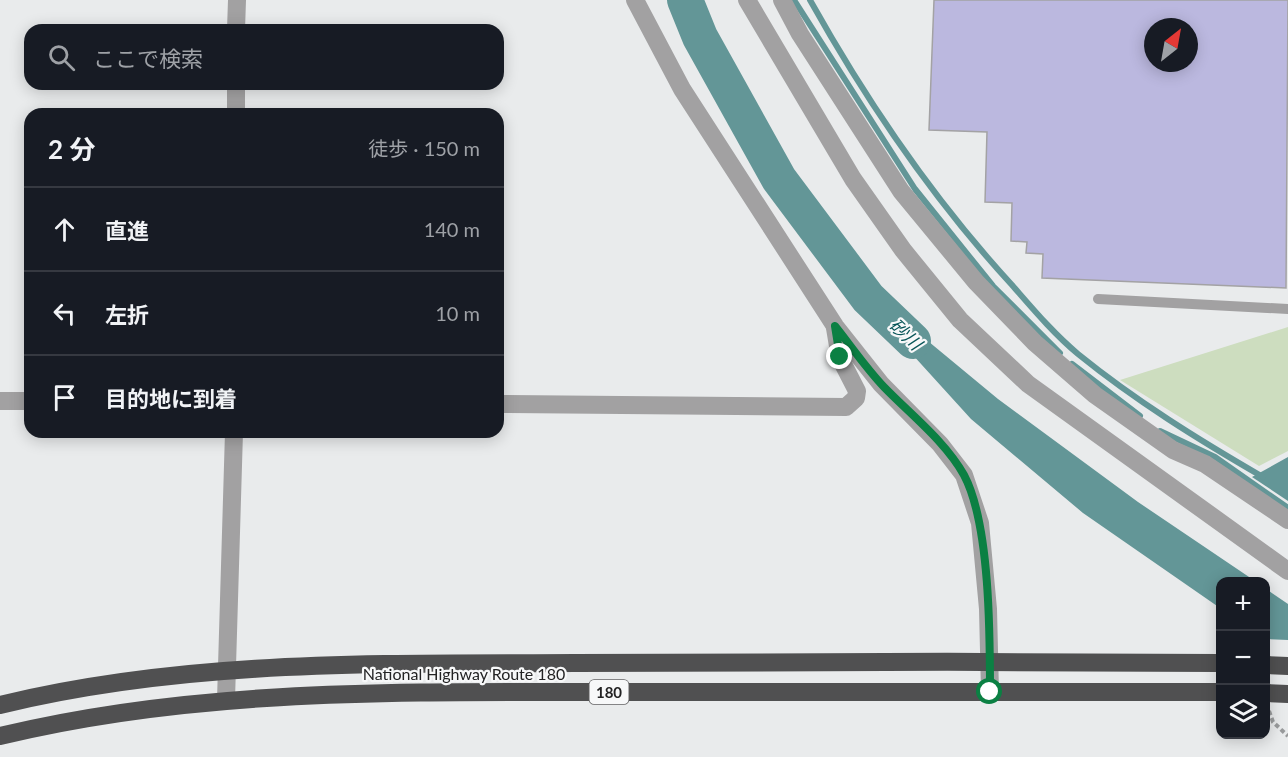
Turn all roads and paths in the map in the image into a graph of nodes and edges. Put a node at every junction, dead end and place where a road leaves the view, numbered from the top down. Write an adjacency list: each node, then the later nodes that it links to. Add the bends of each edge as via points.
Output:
1 (237, 0): 5 (street)
2 (635, 0): 10 (street, via 682,89)
3 (747, 0): 16 (street, via 853,179 903,250 960,320 1028,384)
4 (782, 0): 15 (street, via 901,190 976,282 1035,343 1095,395 1173,450 1205,464)
5 (237, 24)
6 (236, 90): 7 (street)
7 (236, 108)
8 (1098, 299): 9 (lane)
9 (1288, 309)
10 (835, 326): 13 (street, via 840,357 857,392 846,406); 17 (street, via 881,384 940,444 964,475 980,523)
11 (0, 401): 12 (street)
12 (24, 401)
13 (504, 404)
14 (234, 438): 21 (street)
15 (1288, 520)
16 (1288, 572)
17 (990, 661): 18 (highway, National Highway Route 180 / 180); 21 (highway, National Highway Route 180 / 180, via 393,664); 22 (street)
18 (1216, 663)
19 (1270, 665): 20 (highway)
20 (1288, 666)
21 (229, 669): 25 (street); 26 (highway, National Highway Route 180 / 180, via 64,690)
22 (990, 692): 23 (highway, National Highway Route 180 / 180); 25 (highway, National Highway Route 180 / 180, via 388,692)
23 (1216, 692)
24 (1275, 695): 28 (path, via 1273,722)
25 (226, 700): 27 (highway, National Highway Route 180 / 180, via 63,720)
26 (0, 705)
27 (0, 736)
28 (1288, 736)

